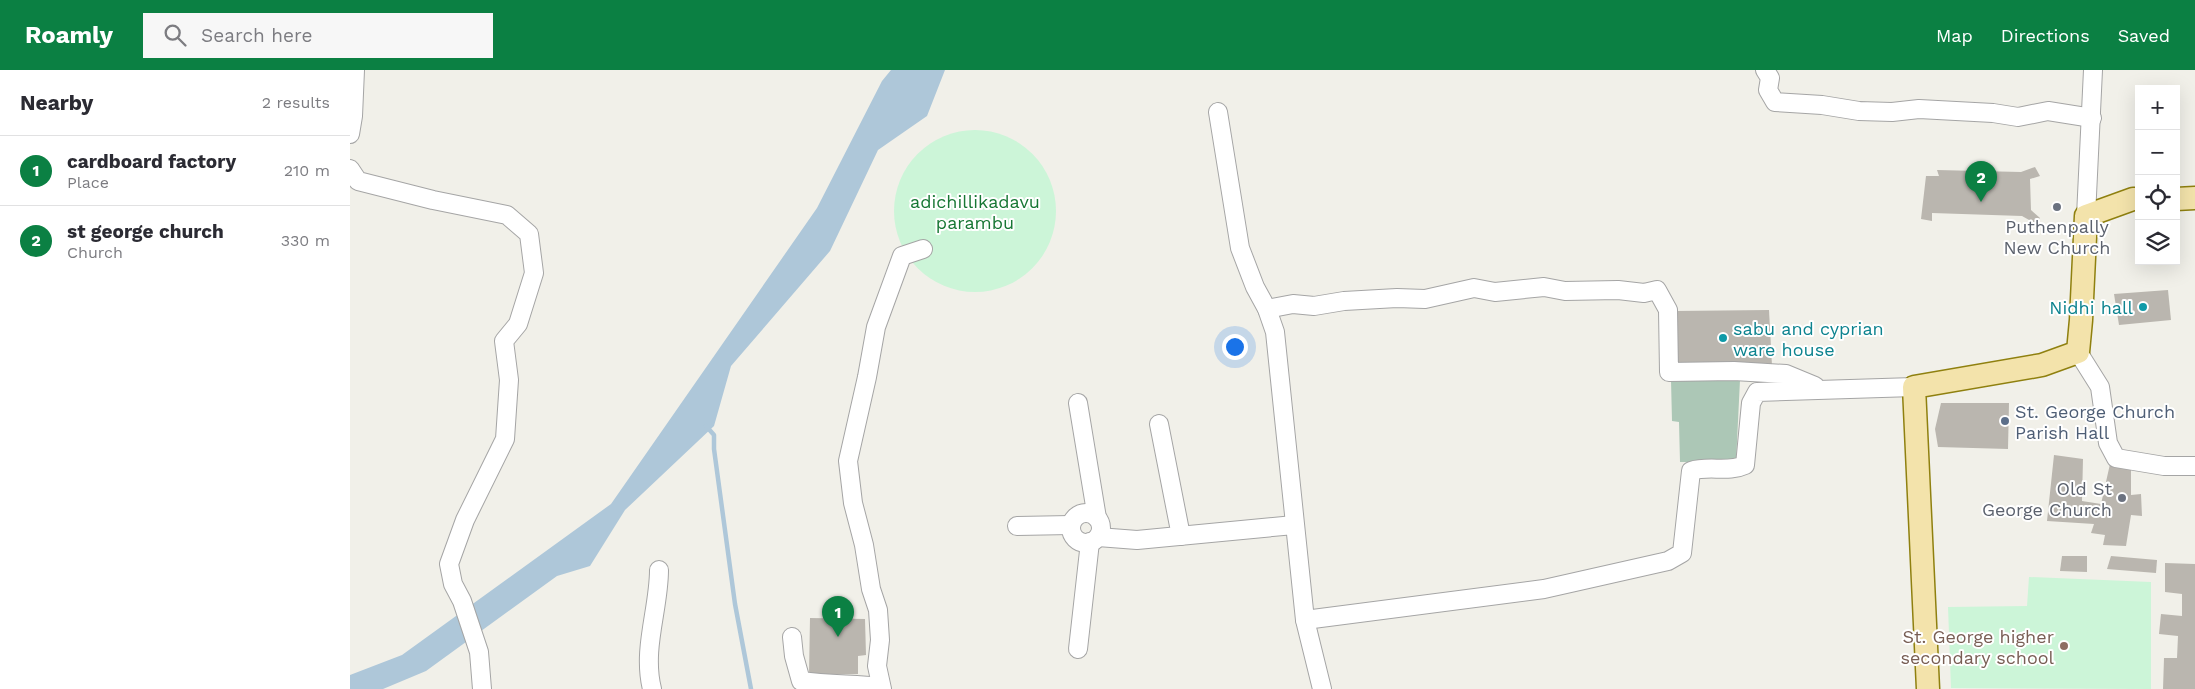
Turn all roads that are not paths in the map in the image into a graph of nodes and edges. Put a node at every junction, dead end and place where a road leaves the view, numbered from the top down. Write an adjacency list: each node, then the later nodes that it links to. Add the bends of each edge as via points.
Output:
1 (355, 70): 6 (street)
2 (1765, 70): 5 (street, via 1770,78 1768,90 1775,102 1858,111 1919,109 2018,117 2048,111)
3 (2093, 70): 5 (street)
4 (1218, 112): 13 (street, via 1240,248)
5 (2092, 118): 11 (street)
6 (350, 134)
7 (350, 169): 31 (street, via 358,181 507,215 529,234 534,273 518,324 504,340 509,380 505,439 465,520 449,564 453,584 479,652)
8 (2195, 198): 10 (main road)
9 (2135, 199): 11 (main road)
10 (2180, 199)
11 (2086, 216): 14 (main road)
12 (924, 249): 30 (street, via 902,256 879,318 848,461 870,589 878,610 880,640 877,666)
13 (1267, 309): 16 (street, via 1293,304 1314,306 1344,301 1425,299 1474,288 1495,292 1544,287 1565,291 1591,289 1644,293 1657,290 1668,310 1669,372 1786,374); 21 (street, via 1275,332)
14 (2078, 352): 15 (main road, via 2042,365); 19 (street, via 2100,387 2108,443 2116,458 2164,466)
15 (1914, 387): 16 (street); 34 (main road)
16 (1822, 389): 27 (street, via 1757,392 1751,403 1745,465 1735,470 1701,468 1691,472 1682,552 1668,561 1544,589)
17 (1078, 403): 20 (street)
18 (1160, 424): 24 (street)
19 (2195, 466)
20 (1097, 518): 23 (street, via 1085,513 1076,517); 25 (street, via 1101,527)
21 (1294, 525): 24 (street); 27 (street)
22 (1017, 526): 23 (street)
23 (1071, 526): 25 (street, via 1076,539 1085,543)
24 (1181, 536): 25 (street)
25 (1094, 539): 29 (street)
26 (659, 570): 32 (street, via 648,674)
27 (1305, 620): 33 (street)
28 (792, 637): 30 (street, via 801,681)
29 (1078, 649)
30 (882, 688)
31 (482, 689)
32 (652, 689)
33 (1322, 689)
34 (1928, 689)

